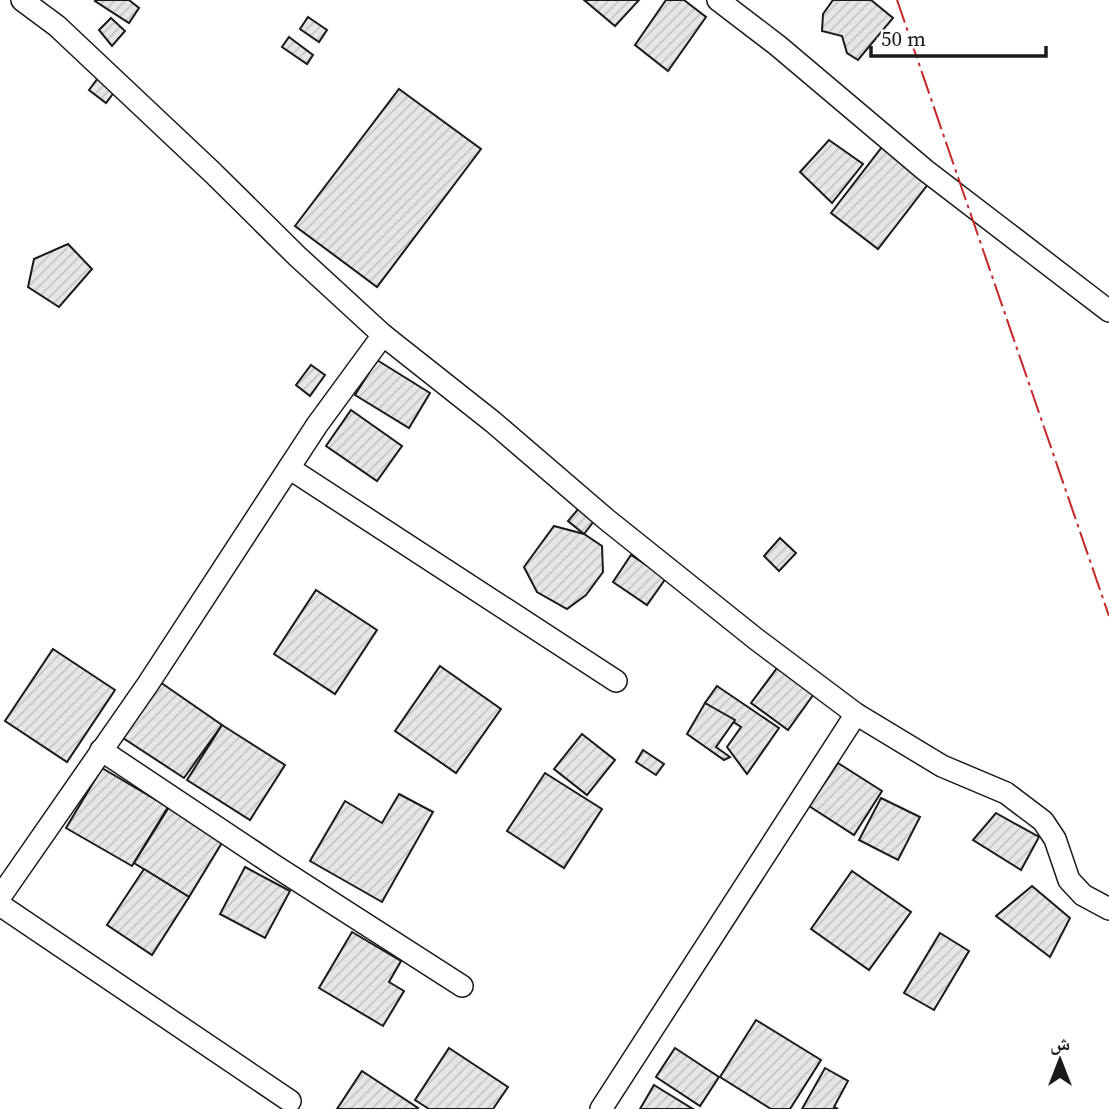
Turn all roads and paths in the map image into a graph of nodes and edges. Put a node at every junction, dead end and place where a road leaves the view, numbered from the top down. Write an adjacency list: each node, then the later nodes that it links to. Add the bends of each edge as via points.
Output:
1 (22, 0): 4 (street, via 57,26)
2 (718, 0): 3 (street, via 925,170)
3 (1109, 311)
4 (383, 335): 5 (street); 7 (street, via 627,537)
5 (289, 468): 6 (street); 8 (street)
6 (615, 681)
7 (856, 714): 11 (street, via 942,766 1006,793 1043,821 1055,839 1069,880 1083,895); 14 (street)
8 (102, 750): 9 (street); 12 (street)
9 (0, 897)
10 (0, 905): 13 (street)
11 (1109, 909)
12 (462, 986)
13 (290, 1101)
14 (601, 1109)

